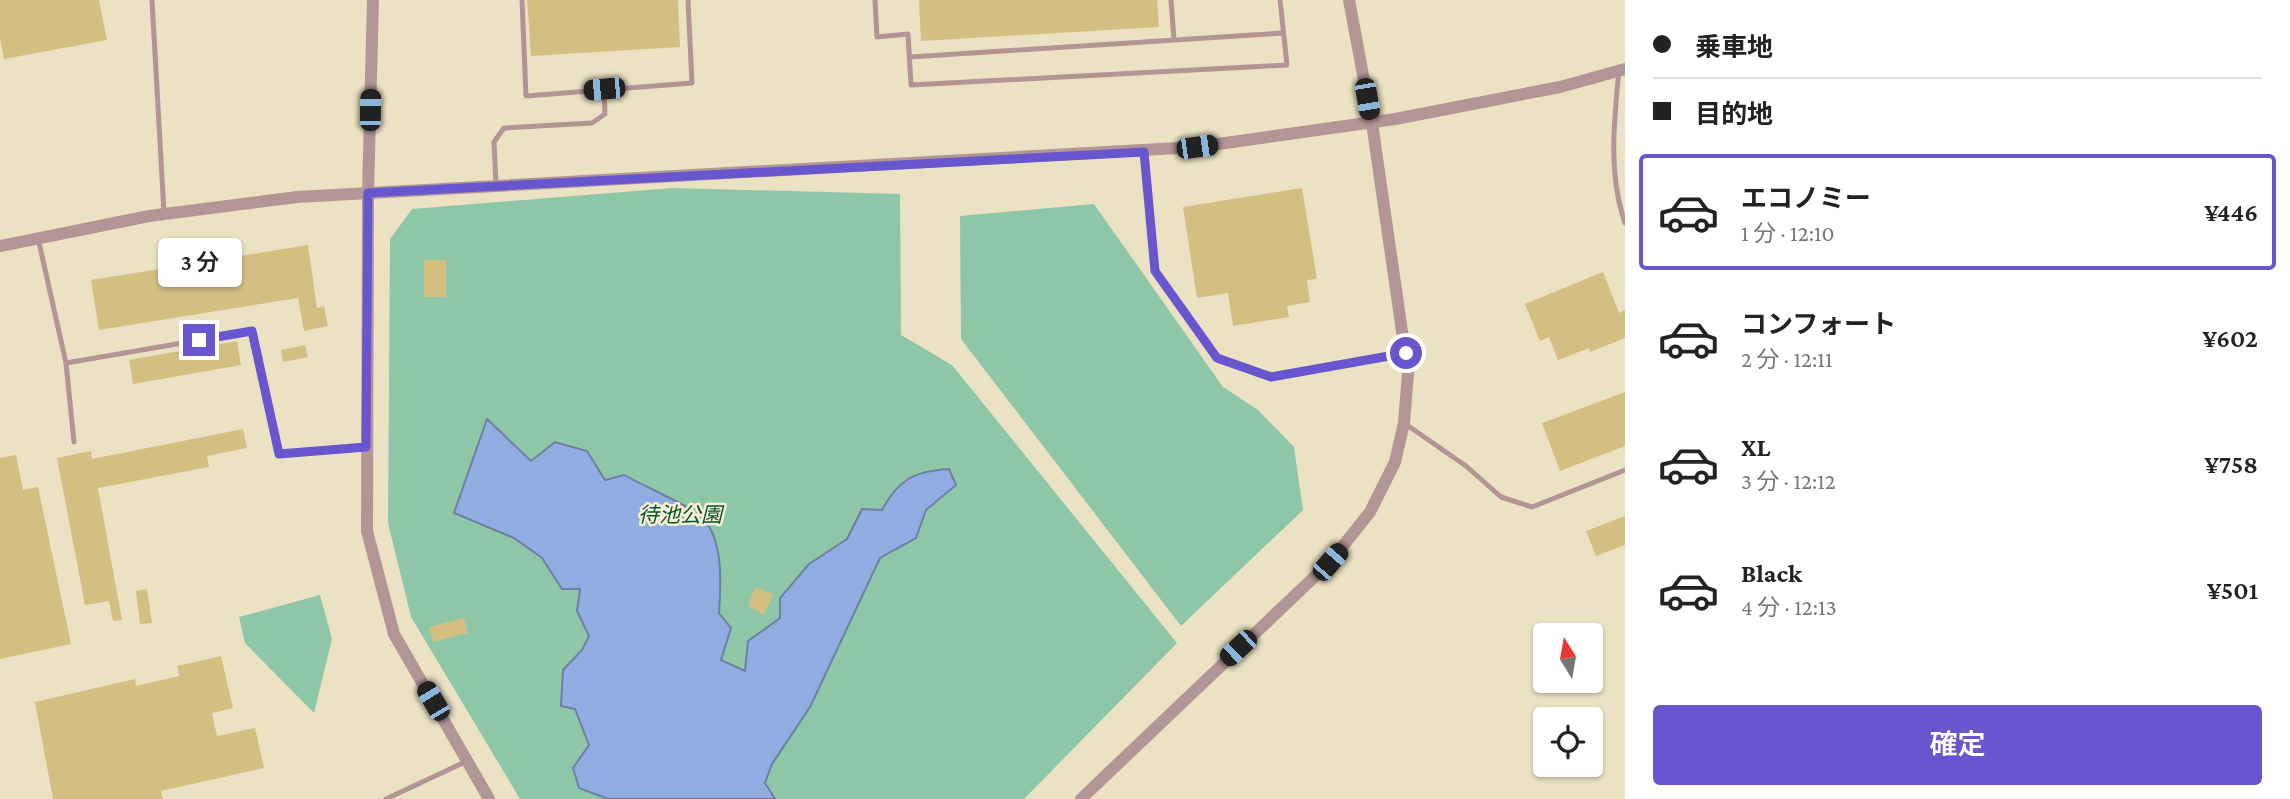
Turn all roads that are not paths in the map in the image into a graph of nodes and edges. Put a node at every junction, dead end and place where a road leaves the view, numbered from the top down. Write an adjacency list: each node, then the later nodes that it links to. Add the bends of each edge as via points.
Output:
1 (152, 0): 18 (lane)
2 (373, 0): 17 (street)
3 (522, 0): 13 (lane, via 526,96)
4 (688, 0): 13 (lane, via 692,83)
5 (875, 0): 11 (lane, via 877,37 908,34)
6 (1171, 0): 10 (lane)
7 (1280, 0): 9 (lane)
8 (1349, 0): 14 (street)
9 (1283, 33): 10 (lane); 11 (lane, via 1287,65 911,85)
10 (1174, 40): 11 (lane)
11 (909, 57)
12 (1622, 70): 14 (street, via 1560,87); 19 (lane, via 1613,130 1615,178)
13 (604, 89): 16 (lane, via 605,114 592,123 504,128 494,142)
14 (1372, 123): 15 (street); 22 (street)
15 (1144, 152): 16 (street); 22 (lane, via 1155,271 1217,358 1271,377)
16 (496, 186): 17 (street)
17 (368, 193): 18 (street); 26 (street)
18 (164, 214): 20 (street)
19 (1624, 218)
20 (38, 237): 21 (street); 23 (lane)
21 (0, 246)
22 (1406, 353): 24 (street)
23 (66, 363): 25 (lane); 26 (lane, via 252,331 279,454)
24 (1404, 423): 27 (lane, via 1501,497 1532,507); 31 (street, via 1386,485 1356,532)
25 (74, 442)
26 (366, 447): 28 (street, via 367,531 382,598 394,634)
27 (1625, 470)
28 (468, 760): 29 (lane); 30 (street)
29 (386, 799)
30 (489, 799)
31 (1081, 799)

